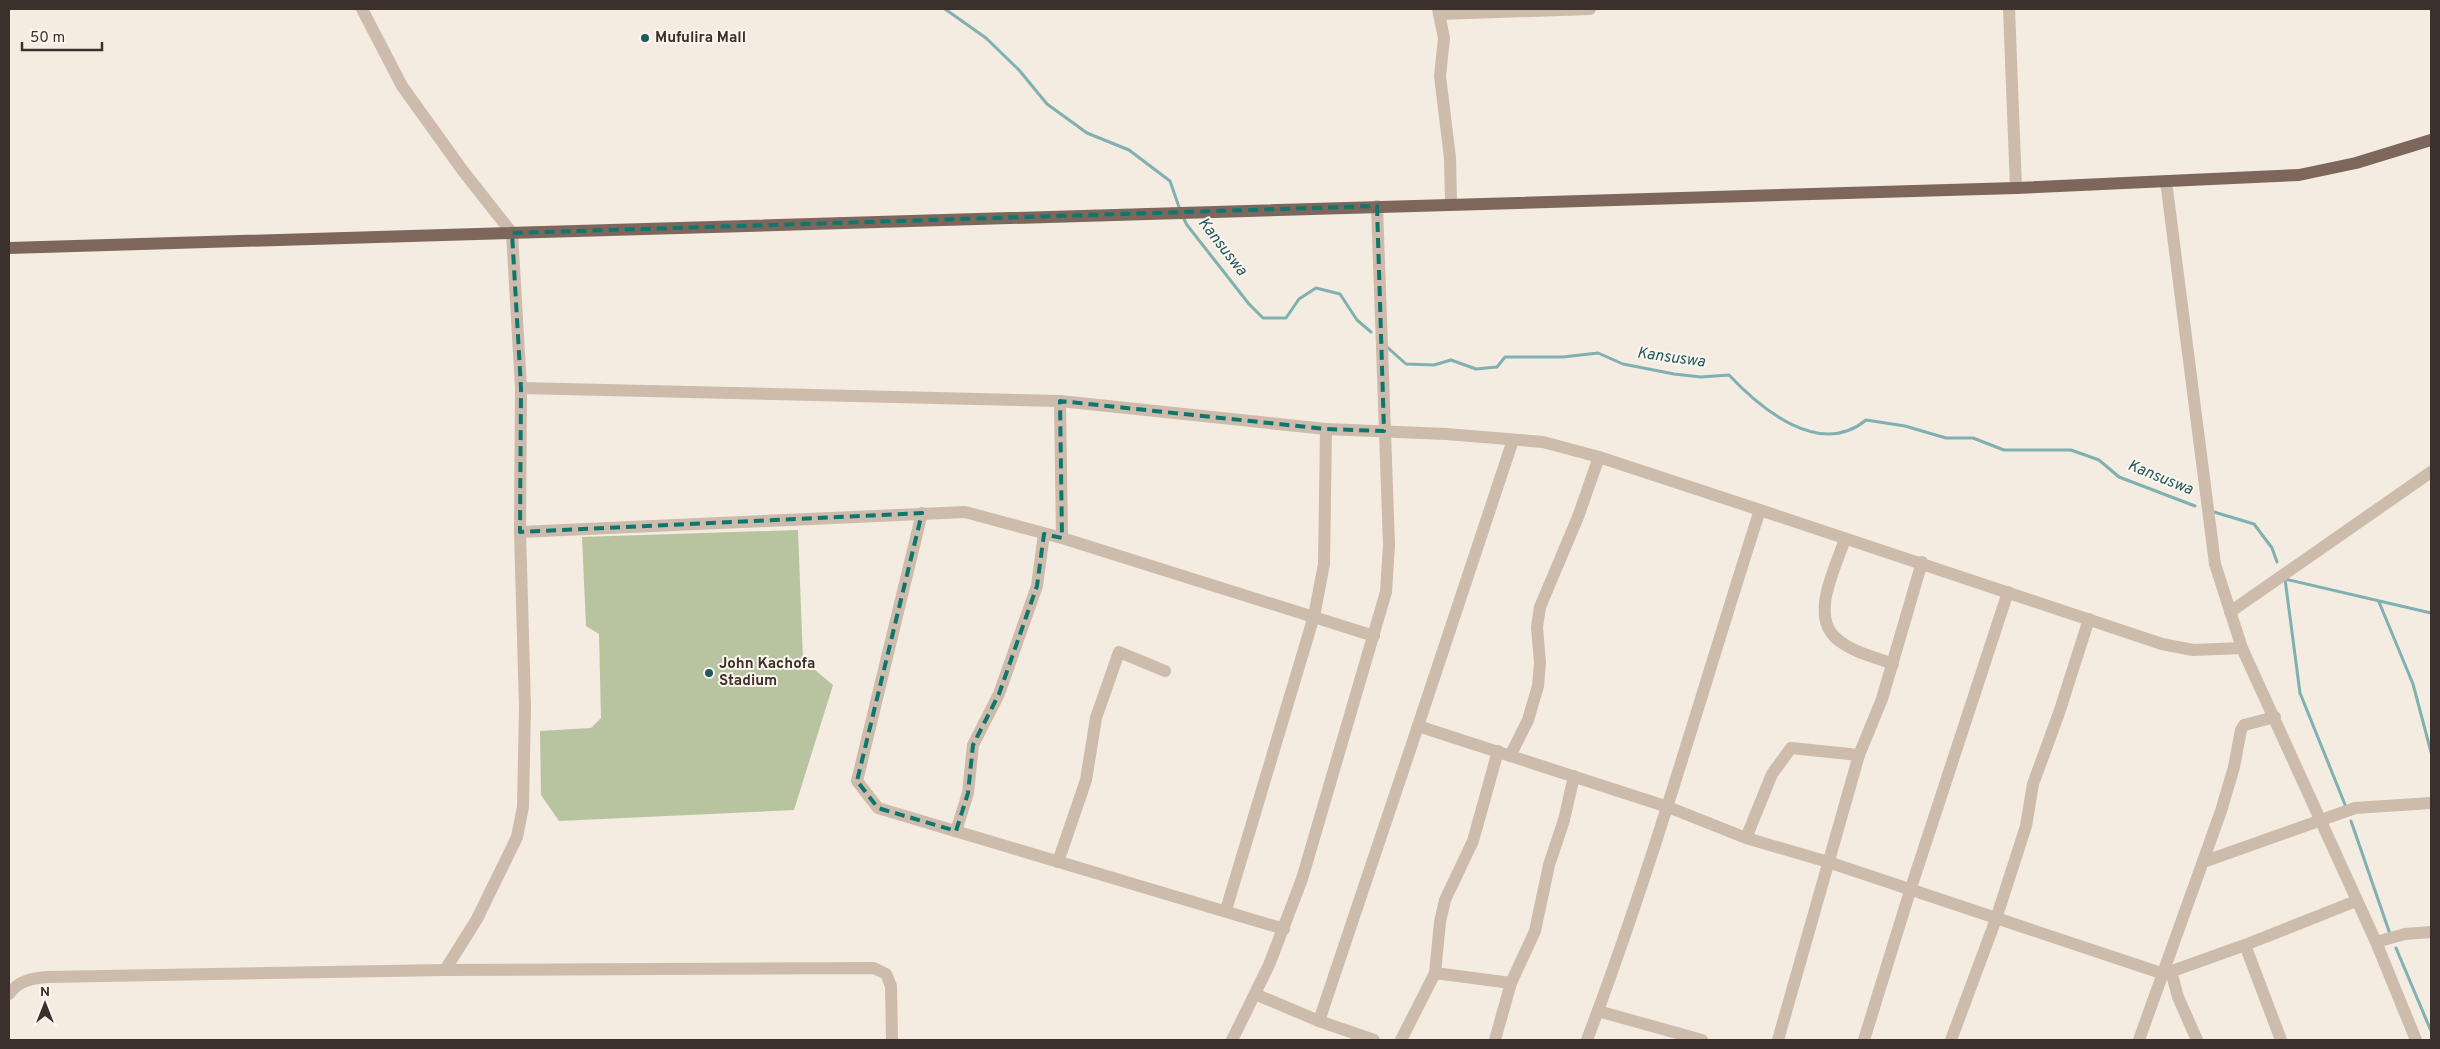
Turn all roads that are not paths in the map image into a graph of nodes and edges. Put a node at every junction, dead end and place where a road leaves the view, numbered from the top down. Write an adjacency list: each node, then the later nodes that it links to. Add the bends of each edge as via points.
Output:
1 (362, 9): 11 (street, via 402,86)
2 (1590, 9): 5 (street)
3 (2009, 9): 8 (street)
4 (1439, 11): 5 (street); 9 (street, via 1444,38 1440,76 1450,158)
5 (1468, 11)
6 (2431, 140): 7 (main road, via 2356,163 2299,175)
7 (2166, 181): 8 (main road); 28 (street, via 2210,534 2215,564)
8 (2016, 188): 9 (main road)
9 (1451, 204): 10 (main road)
10 (1377, 206): 11 (main road); 16 (street)
11 (512, 233): 12 (main road); 13 (street)
12 (9, 248)
13 (521, 388): 14 (street); 22 (street)
14 (1060, 401): 15 (street); 24 (street)
15 (1326, 429): 16 (street); 29 (street, via 1324,564)
16 (1384, 431): 17 (street); 31 (street, via 1388,570 1386,592)
17 (1513, 440): 18 (street, via 1555,444); 36 (street)
18 (1599, 457): 20 (street); 37 (street, via 1540,607 1537,626 1538,686 1528,720)
19 (2431, 472): 28 (street)
20 (1760, 510): 25 (street); 41 (street, via 1697,704)
21 (922, 513): 22 (street); 23 (street, via 965,512); 43 (street, via 857,781 878,808)
22 (520, 532): 56 (street, via 525,707 521,822 517,838 477,919)
23 (1044, 534): 24 (street); 43 (street, via 1035,592 999,694 973,745 968,793)
24 (1062, 538): 29 (street)
25 (1845, 539): 26 (street); 33 (street, via 1825,601 1827,627 1837,639 1857,651)
26 (1922, 562): 27 (street); 33 (street)
27 (2008, 592): 30 (street); 48 (street)
28 (2230, 612): 32 (street)
29 (1314, 616): 31 (street); 50 (street)
30 (2089, 619): 32 (street, via 2179,648); 51 (street, via 2033,784 2026,826)
31 (1374, 636): 52 (street, via 1302,879)
32 (2242, 648): 35 (street)
33 (1893, 664): 38 (street, via 1876,718)
34 (1165, 671): 45 (street, via 1119,652 1096,718 1086,780)
35 (2275, 717): 42 (street); 47 (street, via 2242,727 2228,790)
36 (1418, 726): 37 (street); 63 (street)
37 (1504, 753): 39 (street); 57 (street, via 1473,841 1445,900)
38 (1859, 755): 44 (street, via 1791,748 1770,778); 46 (street)
39 (1574, 776): 41 (street); 59 (street, via 1549,865 1535,931)
40 (2431, 802): 42 (street, via 2355,808)
41 (1668, 807): 44 (street); 62 (street)
42 (2320, 821): 47 (street); 49 (street)
43 (956, 831): 45 (street)
44 (1746, 838): 46 (street)
45 (1058, 862): 50 (street)
46 (1828, 862): 48 (street); 71 (street)
47 (2203, 862): 58 (street)
48 (1910, 891): 51 (street); 72 (street)
49 (2356, 900): 54 (street); 55 (street)
50 (1226, 910): 52 (street)
51 (1996, 919): 58 (street); 73 (street)
52 (1284, 929): 61 (street)
53 (2431, 932): 54 (street, via 2405,934)
54 (2376, 942): 77 (street)
55 (2245, 945): 58 (street); 76 (street)
56 (445, 970): 60 (street, via 34,978 21,982); 64 (street, via 874,968 886,974 891,986)
57 (1435, 972): 59 (street); 67 (street)
58 (2167, 972): 74 (street); 75 (street)
59 (1511, 983): 68 (street)
60 (9, 994)
61 (1255, 994): 63 (street); 65 (street)
62 (1598, 1011): 69 (street); 70 (street)
63 (1319, 1021): 66 (street)
64 (892, 1040)
65 (1232, 1040)
66 (1374, 1040)
67 (1401, 1040)
68 (1495, 1040)
69 (1587, 1040)
70 (1702, 1040)
71 (1778, 1040)
72 (1864, 1040)
73 (1951, 1040)
74 (2139, 1040)
75 (2196, 1040)
76 (2281, 1040)
77 (2416, 1040)

